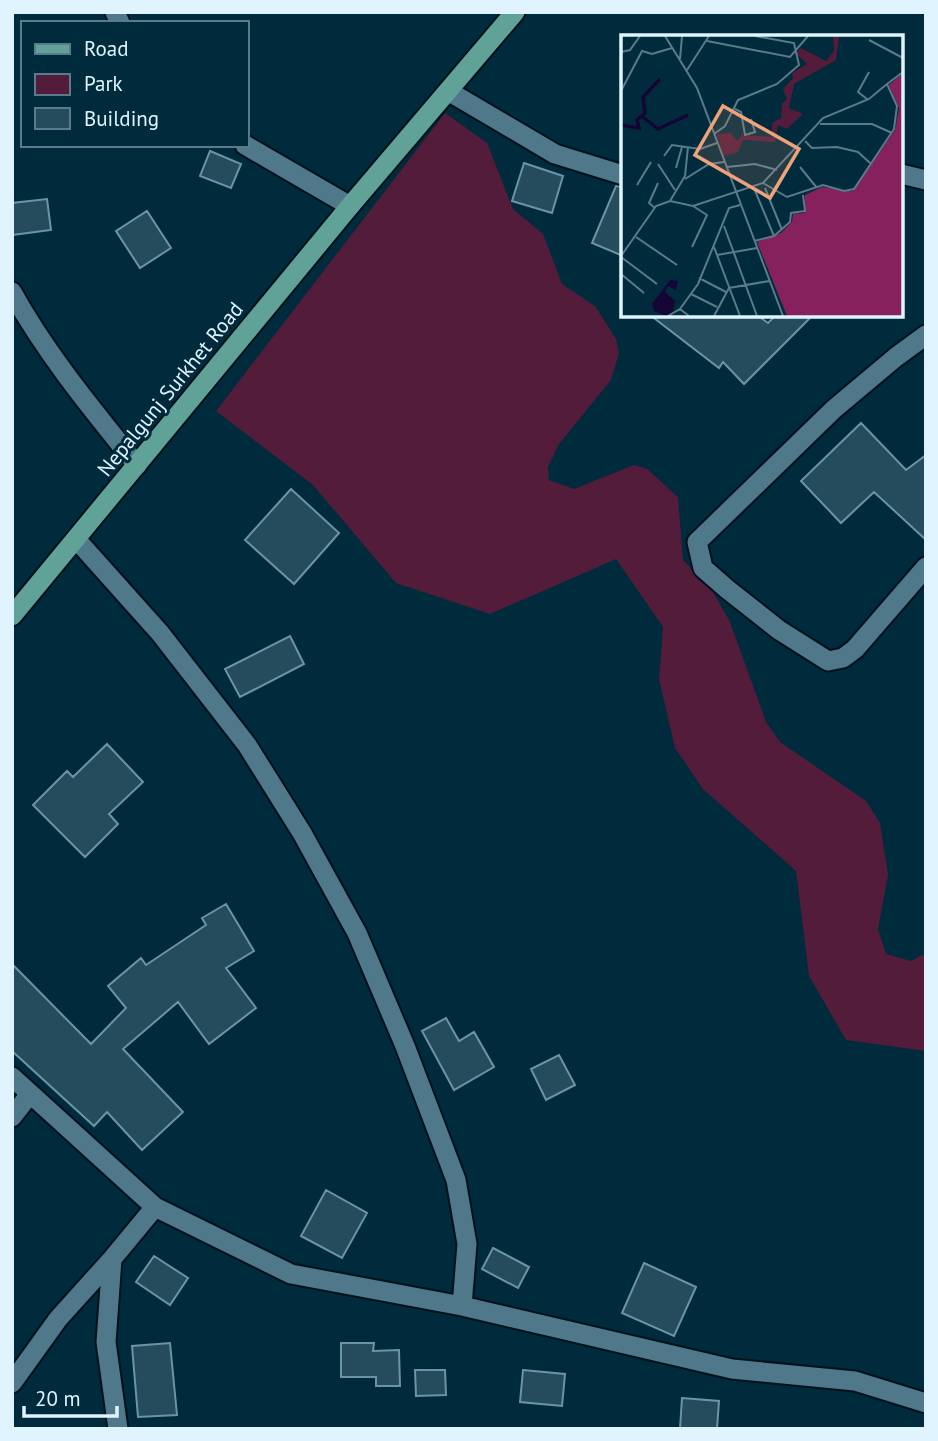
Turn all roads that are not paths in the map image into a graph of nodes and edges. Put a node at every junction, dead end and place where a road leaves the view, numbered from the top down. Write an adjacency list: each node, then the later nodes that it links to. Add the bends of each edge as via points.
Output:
1 (515, 12): 2 (main road, Nepalgunj Surkhet Road)
2 (448, 91): 4 (street, via 555,153); 7 (main road, Nepalgunj Surkhet Road)
3 (248, 147): 7 (street)
4 (621, 174)
5 (903, 174): 6 (street)
6 (926, 180)
7 (351, 206): 10 (main road, Nepalgunj Surkhet Road)
8 (12, 292): 10 (street, via 34,331)
9 (926, 335): 12 (street, via 834,410 696,542 703,568 779,630 828,661 855,649)
10 (137, 465): 11 (main road, Nepalgunj Surkhet Road)
11 (76, 539): 13 (main road, Nepalgunj Surkhet Road); 19 (street, via 160,633 247,745 357,933 456,1180 467,1244)
12 (926, 566)
13 (12, 616)
14 (12, 1077): 15 (street)
15 (30, 1094): 16 (street); 17 (street)
16 (12, 1117)
17 (155, 1208): 18 (street); 19 (street, via 291,1274)
18 (112, 1259): 20 (street, via 58,1319); 22 (street, via 107,1342)
19 (463, 1306): 21 (street, via 732,1369 855,1381)
20 (12, 1383)
21 (926, 1403)
22 (118, 1429)

